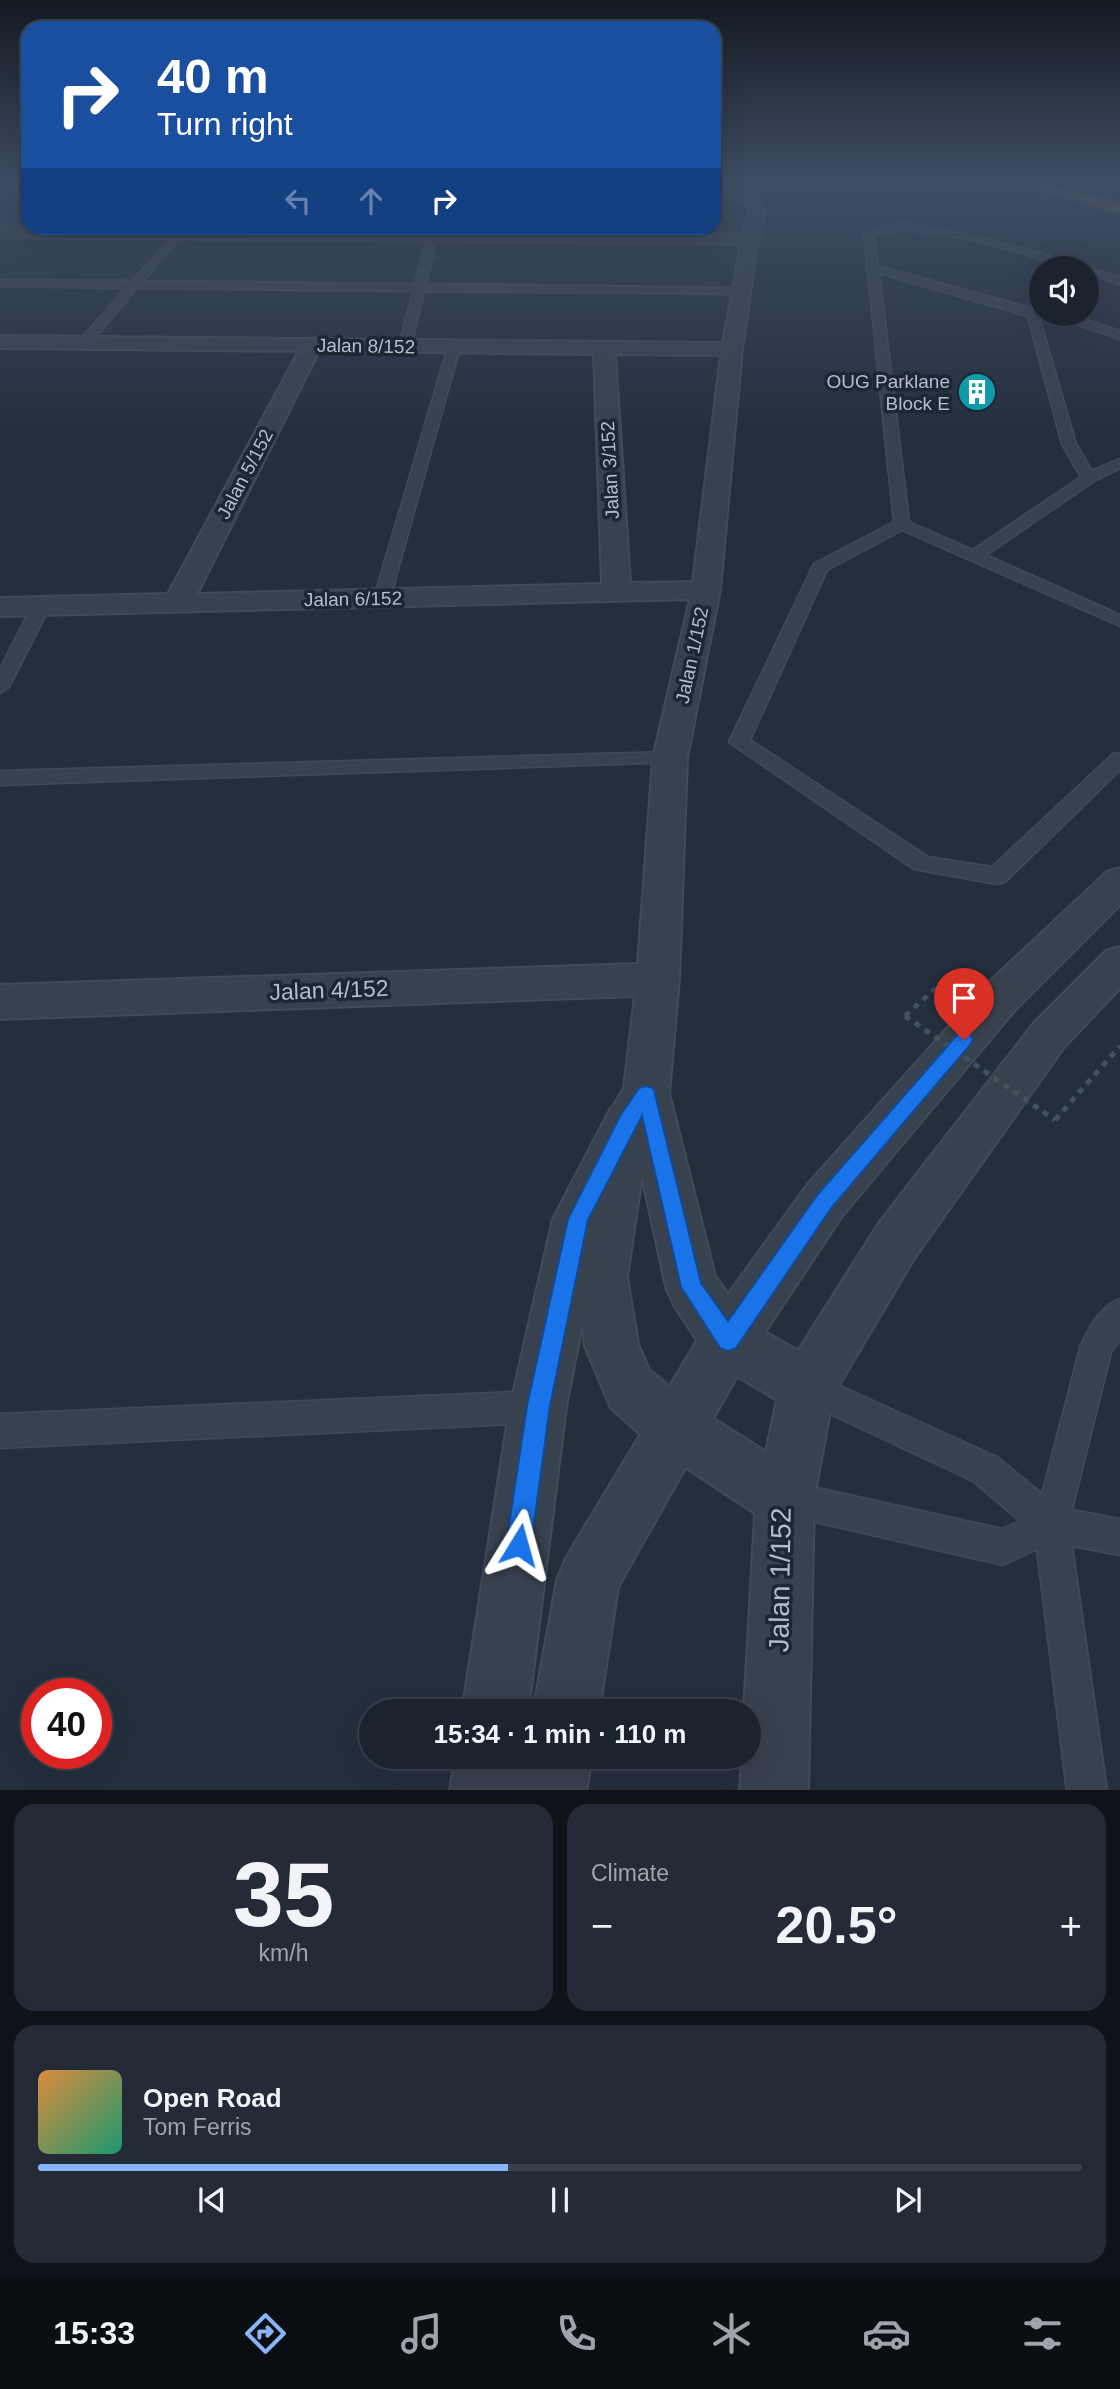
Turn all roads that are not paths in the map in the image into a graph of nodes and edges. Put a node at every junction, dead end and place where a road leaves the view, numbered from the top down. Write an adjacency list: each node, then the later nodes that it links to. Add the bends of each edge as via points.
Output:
1 (153, 267): 8 (lane)
2 (425, 267): 9 (lane)
3 (745, 267): 10 (street, Jalan 1/152)
4 (872, 268): 11 (lane); 24 (lane)
5 (1099, 274): 6 (lane)
6 (1120, 281)
7 (0, 282): 8 (lane)
8 (135, 283): 9 (lane); 16 (lane)
9 (420, 286): 10 (lane); 18 (lane)
10 (741, 291): 21 (street, Jalan 1/152)
11 (1029, 312)
12 (1034, 326): 23 (lane, via 1069,444)
13 (1093, 326): 14 (lane)
14 (1120, 335)
15 (0, 342): 16 (street, Jalan 8/152)
16 (83, 343): 17 (street, Jalan 8/152)
17 (312, 345): 18 (street, Jalan 8/152); 29 (street, Jalan 5/152)
18 (405, 346): 19 (street, Jalan 8/152)
19 (454, 346): 20 (street, Jalan 8/152); 28 (lane)
20 (604, 348): 21 (street, Jalan 8/152); 27 (street, Jalan 3/152)
21 (732, 349): 26 (street, Jalan 1/152)
22 (1120, 463): 23 (lane)
23 (1089, 478): 25 (lane)
24 (902, 524): 25 (lane); 35 (lane, via 820,567 738,742 922,864 997,876)
25 (974, 556): 32 (lane)
26 (706, 590): 27 (street, Jalan 6/152); 34 (street, Jalan 1/152)
27 (616, 592): 28 (street, Jalan 6/152)
28 (382, 598): 29 (street, Jalan 6/152)
29 (178, 603): 30 (street, Jalan 6/152)
30 (41, 606): 31 (street, Jalan 6/152); 33 (lane)
31 (0, 607)
32 (1120, 621)
33 (0, 687)
34 (670, 758): 36 (lane); 39 (street, Jalan 1/152)
35 (1120, 759)
36 (0, 778)
37 (1120, 882): 43 (street, via 999,999 834,1189)
38 (1120, 962): 44 (street, via 1049,1035 897,1240)
39 (658, 979): 40 (street, Jalan 4/152); 41 (street, Jalan 1/152)
40 (0, 1002)
41 (636, 1108): 43 (street, via 692,1287); 45 (street, via 578,1219); 46 (street, Jalan 1/152, via 601,1277 612,1346 630,1389)
42 (1120, 1314): 49 (lane, via 1097,1345)
43 (728, 1340): 44 (street); 46 (street)
44 (807, 1387): 48 (street); 49 (lane, via 985,1469)
45 (538, 1406): 47 (lane); 51 (street)
46 (675, 1427): 48 (street, Jalan 1/152); 52 (street, via 588,1580)
47 (0, 1431)
48 (785, 1498): 49 (lane, via 1003,1547); 57 (street, Jalan 1/152)
49 (1051, 1524): 50 (lane); 58 (lane)
50 (1120, 1537)
51 (497, 1699)
52 (568, 1699)
53 (487, 1769): 55 (street)
54 (556, 1769): 56 (street)
55 (484, 1790)
56 (552, 1790)
57 (774, 1790)
58 (1087, 1790)

